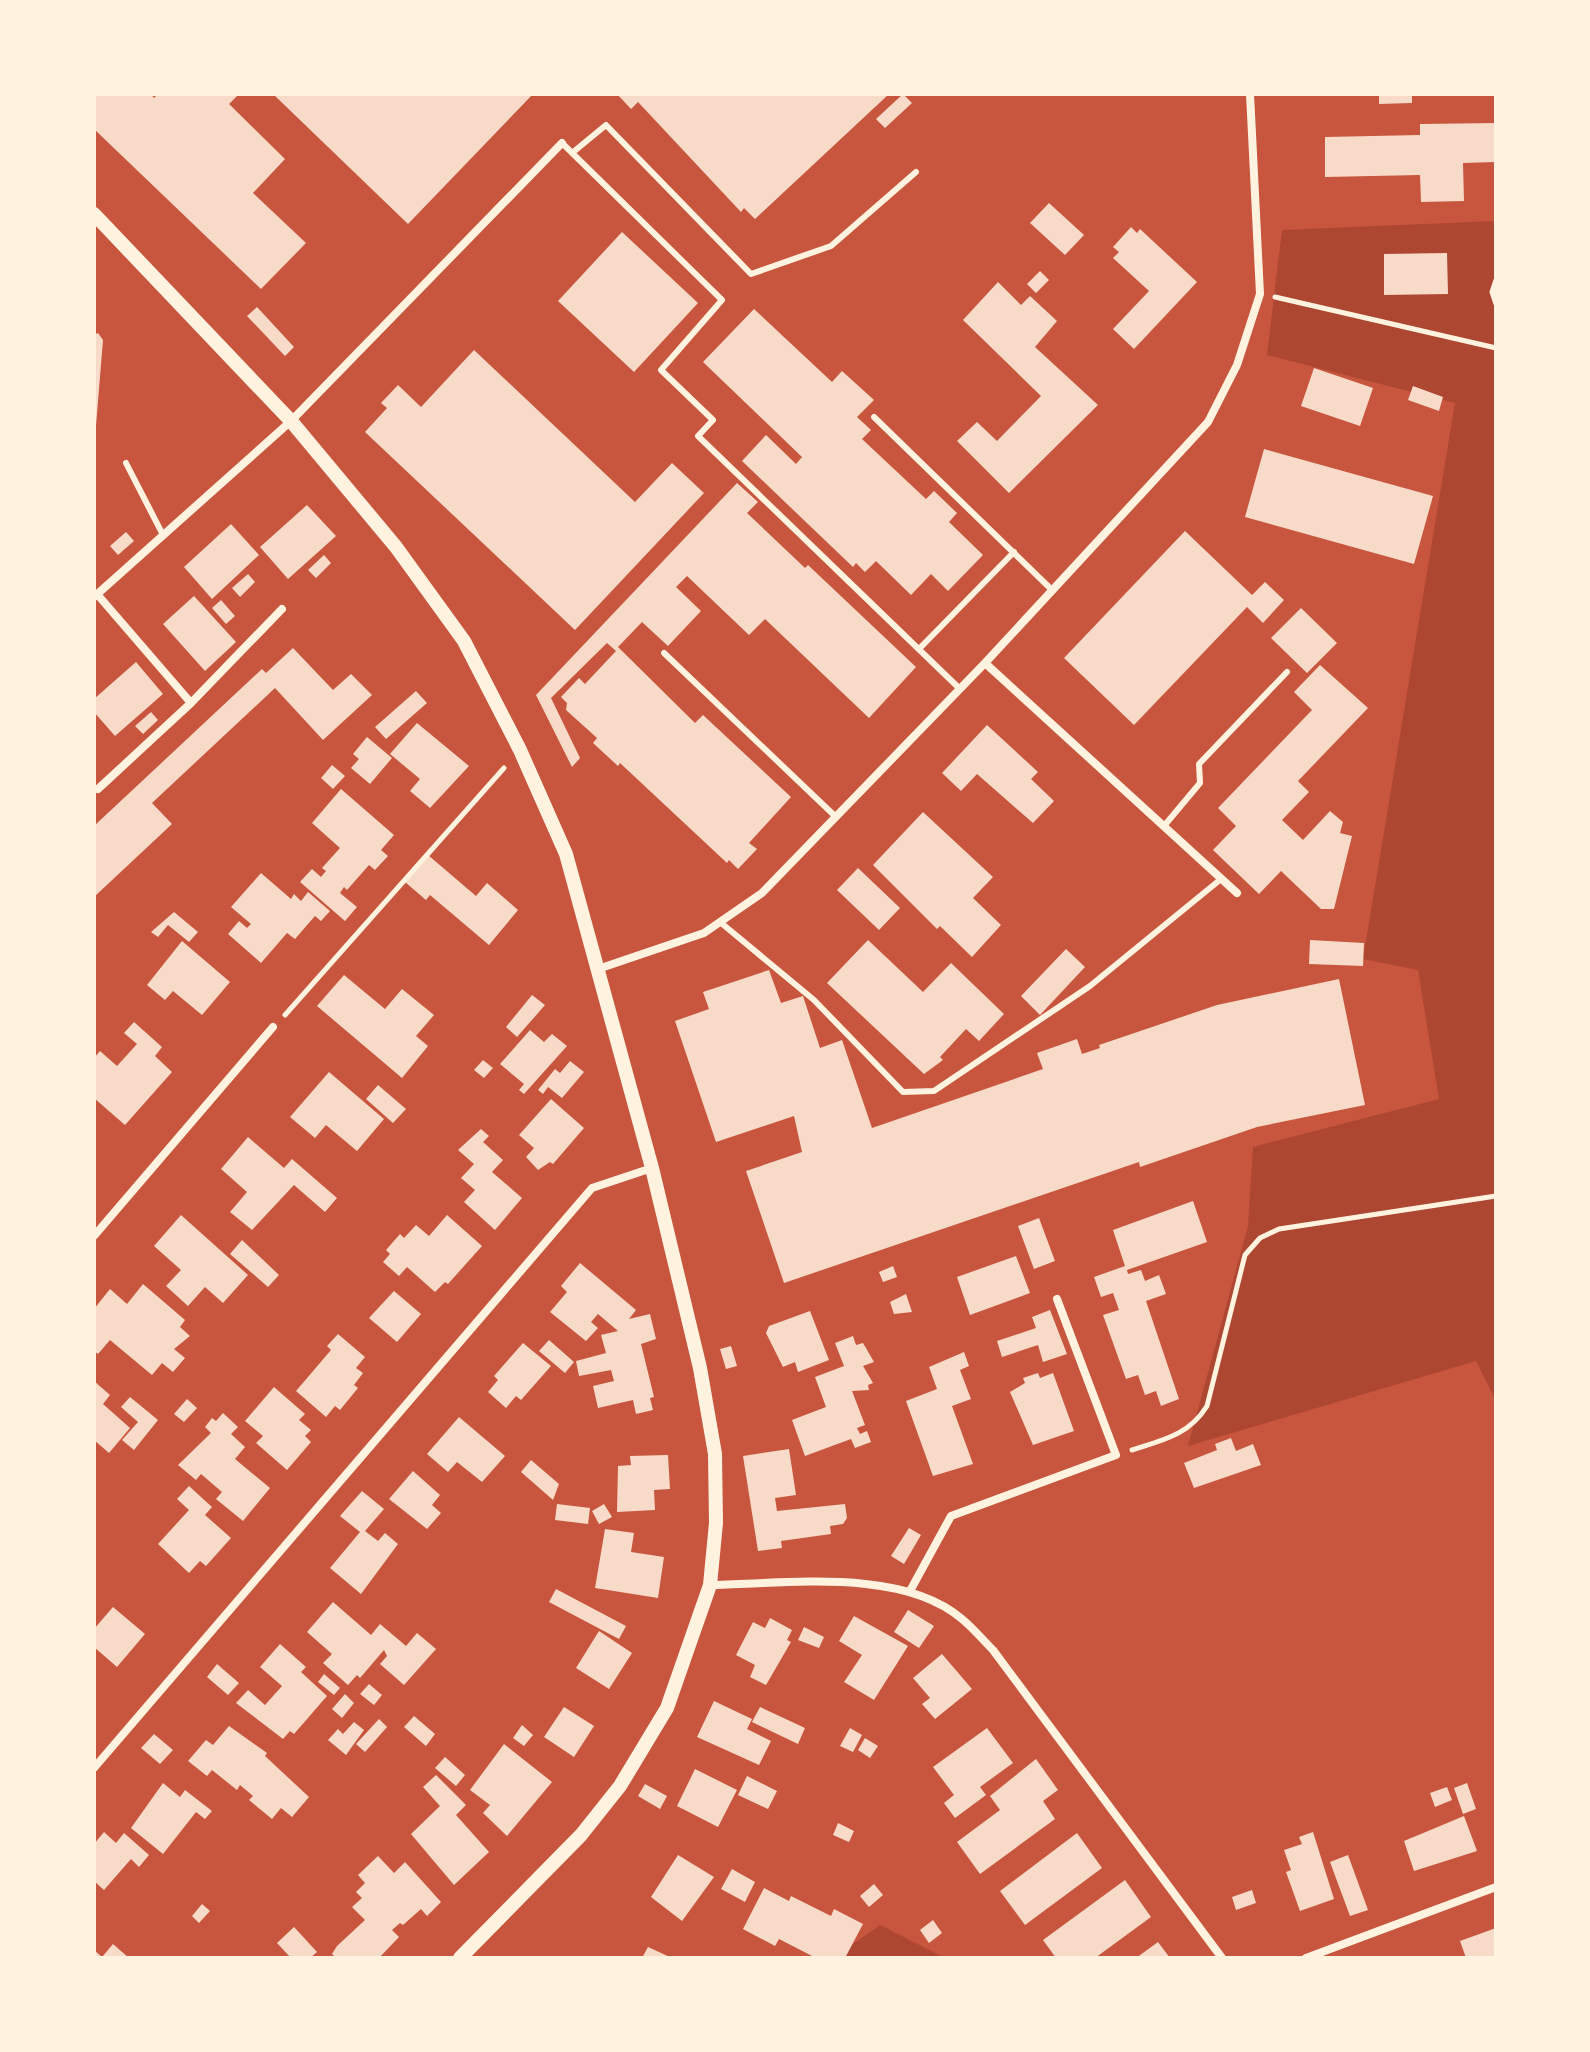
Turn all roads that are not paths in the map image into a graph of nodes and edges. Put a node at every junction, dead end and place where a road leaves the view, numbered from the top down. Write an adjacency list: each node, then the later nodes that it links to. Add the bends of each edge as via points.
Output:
1 (1251, 94): 11 (street, via 1260,294 1237,365 1208,422)
2 (562, 143): 3 (lane); 7 (street)
3 (572, 153): 4 (lane, via 606,125 751,274 831,246); 14 (lane, via 722,300 661,370 713,420 698,436)
4 (916, 172)
5 (94, 214): 7 (street)
6 (874, 417): 10 (lane)
7 (291, 421): 9 (street); 26 (street, via 396,547 464,641 566,854)
8 (126, 463): 9 (lane)
9 (163, 535): 12 (street)
10 (1014, 552): 11 (lane); 14 (lane)
11 (1052, 590): 16 (street)
12 (95, 595): 19 (street)
13 (282, 609): 19 (street)
14 (919, 649): 18 (lane)
15 (664, 653): 21 (lane)
16 (985, 663): 18 (street); 22 (street)
17 (1287, 672): 22 (lane, via 1199,764 1200,783)
18 (960, 689): 21 (street)
19 (191, 703): 20 (street)
20 (98, 789)
21 (836, 817): 25 (street, via 762,893)
22 (1164, 826): 23 (street)
23 (1221, 879): 24 (street); 25 (lane, via 1090,986 934,1091 903,1092 814,1000)
24 (1237, 893)
25 (720, 922): 26 (street, via 704,933)
26 (598, 969): 28 (street)
27 (273, 1027): 29 (street)
28 (652, 1168): 31 (street, via 715,1454); 33 (street, via 592,1188)
29 (94, 1236)
30 (1057, 1299): 32 (street, via 1116,1455 951,1516)
31 (710, 1585): 32 (street, via 860,1583); 35 (street, via 667,1708 620,1786 581,1835)
32 (910, 1591): 36 (street, via 961,1617 993,1650)
33 (94, 1768)
34 (1496, 1887): 37 (street)
35 (460, 1958)
36 (1222, 1958)
37 (1306, 1958)

